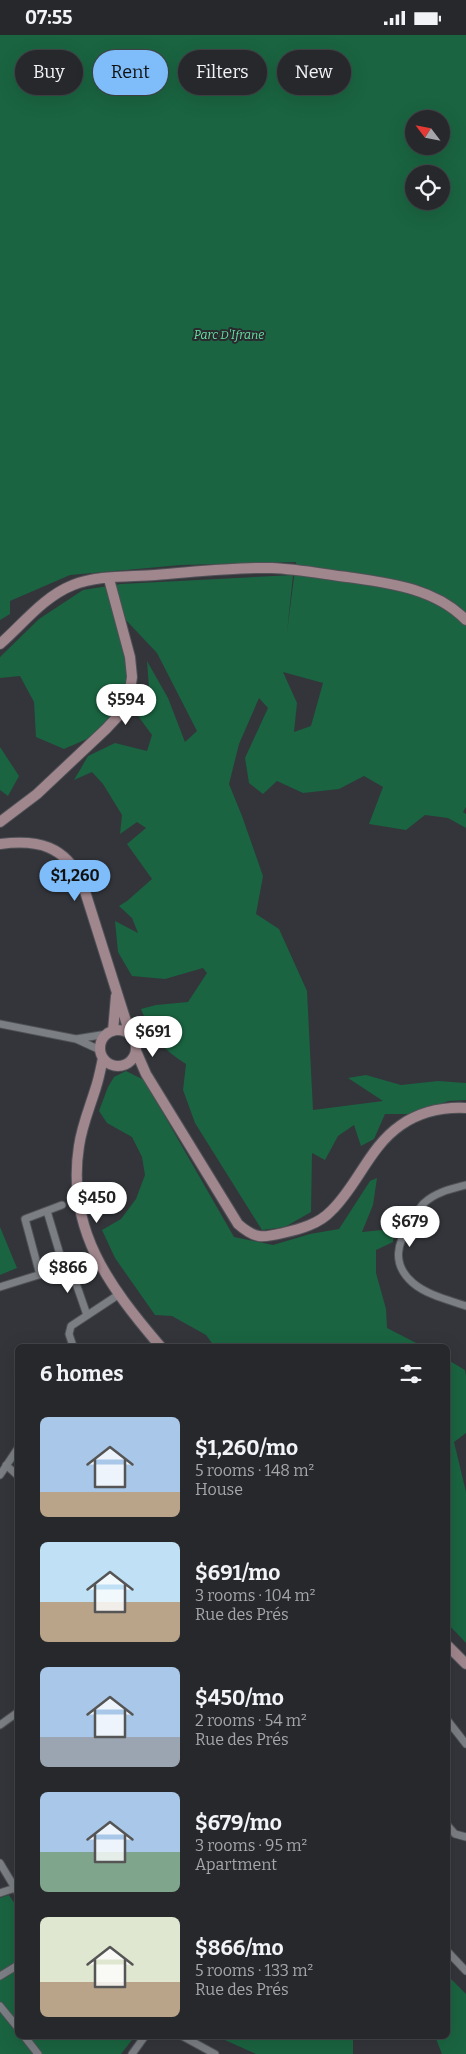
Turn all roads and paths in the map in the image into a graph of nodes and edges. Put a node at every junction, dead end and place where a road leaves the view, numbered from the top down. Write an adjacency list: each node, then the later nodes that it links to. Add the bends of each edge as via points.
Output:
1 (109, 579): 2 (street, via 255,568 285,569 412,588); 3 (street, via 82,583 62,591 36,609); 4 (street, via 130,657 129,697 120,714 106,729 36,794)
2 (466, 620)
3 (0, 645)
4 (0, 822)
5 (0, 844): 6 (street, via 30,842 43,845 62,855 76,869)
6 (117, 992): 8 (street); 9 (street)
7 (0, 1024): 10 (street)
8 (110, 1032): 9 (street); 10 (street); 12 (street, via 100,1044)
9 (130, 1034): 11 (street)
10 (76, 1039): 12 (street)
11 (136, 1051): 13 (street); 15 (street)
12 (102, 1054): 14 (street); 16 (street)
13 (125, 1064): 14 (street); 15 (street)
14 (114, 1066): 16 (street)
15 (146, 1074): 17 (street, via 238,1224 254,1235 264,1237 318,1221 331,1211 373,1152 401,1125 447,1107)
16 (97, 1086): 21 (street, via 79,1145 76,1179 85,1229)
17 (466, 1108)
18 (466, 1185): 26 (street, via 444,1190 424,1203 404,1232 398,1249 399,1265 414,1284 424,1291)
19 (62, 1205): 20 (street)
20 (47, 1211): 22 (street); 23 (street, via 25,1221)
21 (96, 1257): 22 (street); 25 (street)
22 (67, 1267): 23 (street); 27 (street)
23 (40, 1275): 24 (street)
24 (0, 1287)
25 (118, 1295): 27 (street); 29 (street)
26 (466, 1306)
27 (87, 1315): 28 (street, via 71,1326 69,1334)
28 (72, 1344)
29 (158, 1344)
30 (15, 1452): 31 (street)
31 (6, 1465): 32 (street); 33 (street)
32 (15, 1473)
33 (0, 1475)
34 (450, 1647): 35 (street)
35 (466, 1665)
36 (15, 1714): 38 (street)
37 (450, 1724): 39 (street)
38 (0, 1725)
39 (466, 1744)
40 (450, 1828): 41 (street)
41 (455, 1834): 42 (street); 43 (street)
42 (450, 1836)
43 (466, 1837)
44 (0, 1863): 45 (street)
45 (15, 1888)
46 (15, 1890): 47 (street)
47 (0, 1893)
48 (450, 1955): 50 (street)
49 (15, 1967): 51 (street)
50 (466, 1971)
51 (0, 1976)
52 (0, 2006): 53 (street)
53 (15, 2024)
54 (26, 2039): 57 (street)
55 (143, 2039): 58 (street)
56 (188, 2039): 59 (street)
57 (38, 2054)
58 (132, 2054)
59 (215, 2054)

